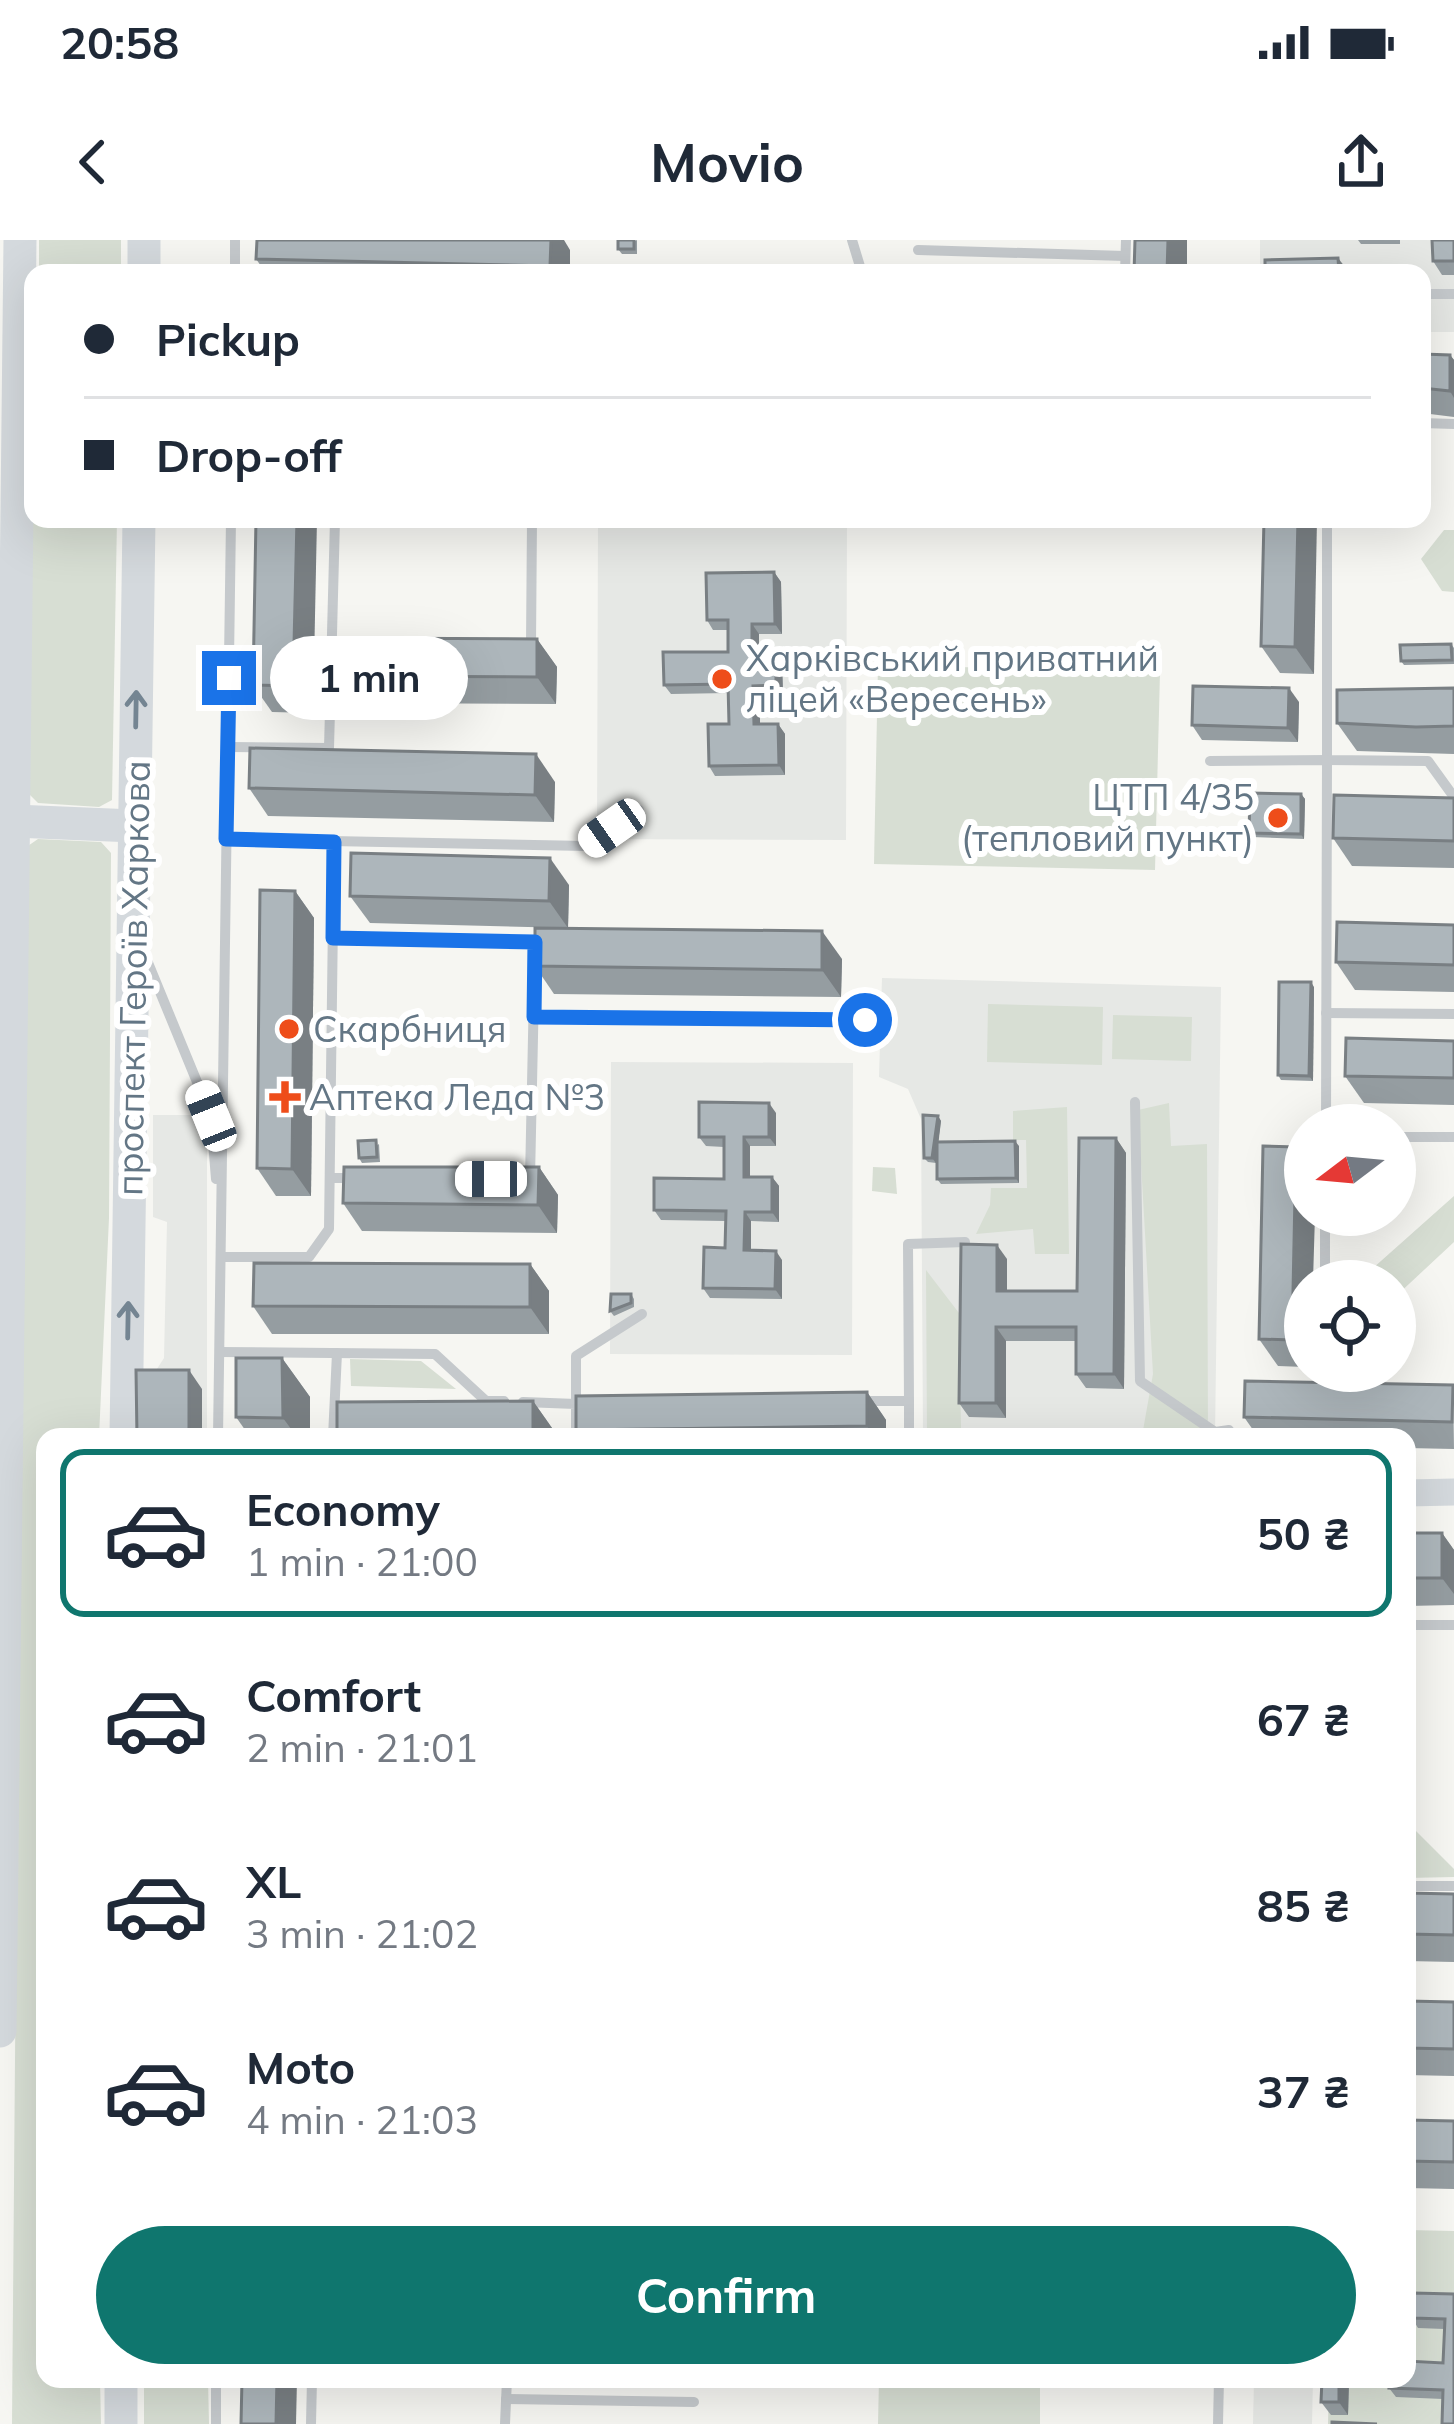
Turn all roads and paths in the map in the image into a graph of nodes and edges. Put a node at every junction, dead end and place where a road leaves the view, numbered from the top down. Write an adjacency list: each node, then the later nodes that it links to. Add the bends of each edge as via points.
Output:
1 (16, 240): 4 (lane); 20 (main road)
2 (1126, 240): 5 (lane)
3 (918, 250): 5 (lane)
4 (0, 253)
5 (1125, 256): 6 (lane)
6 (1125, 264)
7 (139, 528): 21 (main road, проспект Героїв Харкова, one-way to 7)
8 (231, 528): 15 (lane)
9 (335, 528): 12 (lane)
10 (532, 528): 14 (lane, via 531,644)
11 (1327, 528): 16 (lane)
12 (331, 641): 13 (lane); 15 (lane, via 329,748)
13 (353, 642)
14 (508, 644)
15 (228, 747): 22 (lane)
16 (1327, 760): 17 (lane); 18 (lane, via 1428,761); 26 (lane)
17 (1210, 761)
18 (1454, 797)
19 (639, 810): 23 (lane, via 586,847)
20 (7, 821): 21 (main road); 59 (main road)
21 (134, 826): 24 (main road, проспект Героїв Харкова)
22 (226, 839): 23 (lane); 37 (lane)
23 (334, 842): 25 (lane)
24 (131, 922): 37 (lane, via 211,1116); 47 (main road, проспект Героїв Харкова, one-way to 24)
25 (333, 938): 28 (lane, via 535,942); 34 (lane)
26 (1326, 1013): 27 (lane); 31 (lane)
27 (1454, 1014)
28 (534, 1017): 29 (lane); 36 (lane, via 531,1179)
29 (865, 1020)
30 (1135, 1102): 52 (lane, via 1140,1381)
31 (1326, 1104)
32 (1416, 1137): 33 (lane)
33 (1454, 1137)
34 (330, 1178): 35 (lane); 39 (lane, via 329,1228 309,1257)
35 (375, 1179)
36 (509, 1179)
37 (221, 1240): 39 (lane)
38 (965, 1242): 43 (lane, via 908,1244)
39 (221, 1257): 41 (lane)
40 (642, 1314): 45 (lane, via 575,1357)
41 (220, 1352): 42 (lane); 48 (lane)
42 (337, 1353): 45 (lane, via 435,1354 486,1401); 49 (lane)
43 (909, 1401): 44 (lane); 51 (lane)
44 (838, 1402)
45 (575, 1403): 46 (lane); 50 (lane)
46 (599, 1403)
47 (127, 1428)
48 (218, 1428)
49 (333, 1428)
50 (576, 1428)
51 (908, 1428)
52 (1209, 1428)
53 (1454, 1492): 54 (street)
54 (1416, 1493)
55 (1416, 1625): 56 (lane)
56 (1454, 1625)
57 (1416, 1886): 58 (lane)
58 (1454, 1886)
59 (0, 2031)
60 (122, 2388): 67 (main road)
61 (216, 2388): 68 (lane)
62 (312, 2388): 69 (lane)
63 (507, 2388): 65 (lane)
64 (1219, 2388): 71 (lane)
65 (506, 2399): 66 (lane); 70 (lane)
66 (694, 2402)
67 (121, 2424)
68 (216, 2424)
69 (311, 2424)
70 (505, 2424)
71 (1218, 2424)

